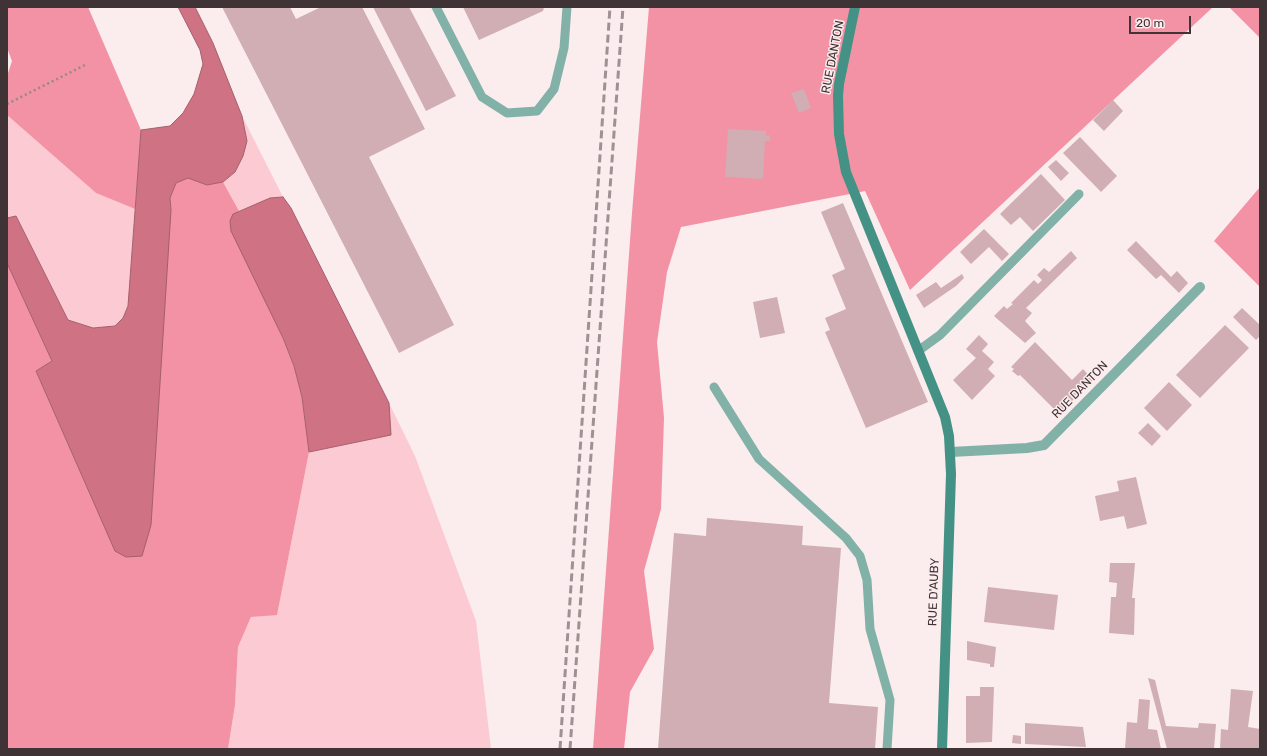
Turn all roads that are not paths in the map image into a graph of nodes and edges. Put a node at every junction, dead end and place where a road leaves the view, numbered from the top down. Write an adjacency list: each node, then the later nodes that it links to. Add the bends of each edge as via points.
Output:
1 (436, 7): 2 (lane, via 482,97 507,113 537,111 554,89 564,48)
2 (567, 7)
3 (855, 7): 6 (street, RUE DANTON, via 839,84 839,134 849,182)
4 (1079, 194): 6 (lane, via 940,335)
5 (1200, 287): 8 (street, RUE DANTON, via 1044,445)
6 (918, 351): 8 (street, RUE D'AUBY, via 945,417)
7 (714, 387): 9 (lane, via 759,459 846,538 860,556 867,580 870,629 890,700)
8 (951, 452): 10 (street, RUE D'AUBY)
9 (887, 749)
10 (942, 749)

